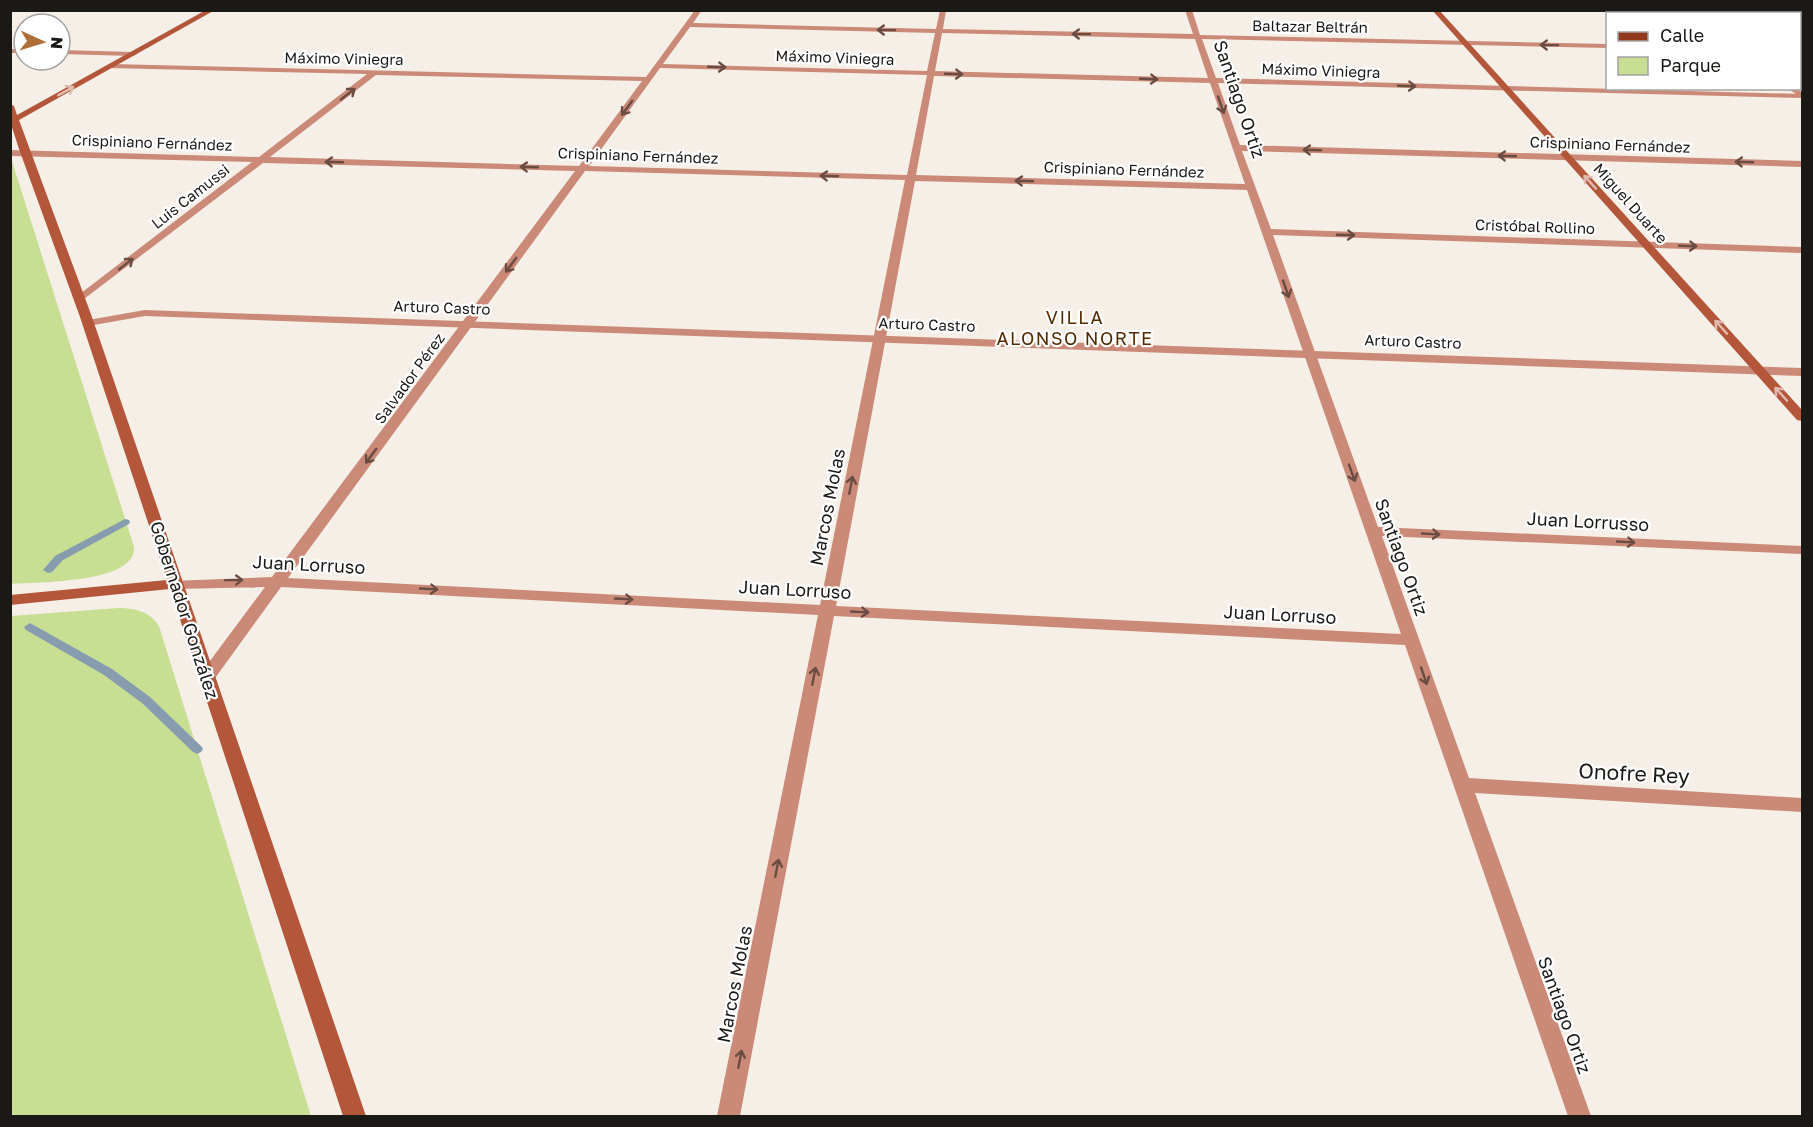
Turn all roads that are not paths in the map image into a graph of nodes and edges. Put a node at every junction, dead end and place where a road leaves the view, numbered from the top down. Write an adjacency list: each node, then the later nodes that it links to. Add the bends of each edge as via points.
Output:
1 (212, 10): 14 (main road)
2 (699, 10): 8 (street, Salvador Pérez)
3 (943, 10): 9 (street, Marcos Molas)
4 (1188, 10): 10 (street, Santiago Ortiz)
5 (1435, 10): 11 (main road, Miguel Duarte)
6 (1762, 10): 7 (main road)
7 (1803, 11)
8 (688, 25): 9 (street, Baltazar Beltrán, one-way to 8); 16 (street, Salvador Pérez)
9 (939, 31): 10 (street, Baltazar Beltrán, one-way to 9); 18 (street, Marcos Molas)
10 (1197, 37): 11 (street, Baltazar Beltrán); 20 (street, Santiago Ortiz)
11 (1465, 43): 12 (street, Baltazar Beltrán, one-way to 11); 21 (main road, Miguel Duarte)
12 (1606, 46)
13 (72, 52): 14 (street)
14 (133, 54): 15 (main road)
15 (111, 66): 17 (street, Máximo Viniegra); 24 (main road, one-way to 15)
16 (659, 66): 18 (street, Máximo Viniegra, one-way to 18); 19 (street, Salvador Pérez)
17 (375, 72): 19 (street, Máximo Viniegra); 29 (street, Luis Camussi, one-way to 17)
18 (930, 73): 20 (street, Máximo Viniegra, one-way to 20); 32 (street, Marcos Molas)
19 (648, 79): 31 (street, Salvador Pérez, one-way to 31)
20 (1213, 80): 21 (street, Máximo Viniegra, one-way to 21); 25 (street, Santiago Ortiz, one-way to 25)
21 (1506, 88): 22 (street, Máximo Viniegra); 28 (main road, Miguel Duarte)
22 (1802, 96)
23 (10, 106): 24 (main road, Gobernador González)
24 (15, 119): 27 (main road, Gobernador González)
25 (1237, 148): 28 (street, Crispiniano Fernández, one-way to 25); 33 (street, Santiago Ortiz)
26 (10, 152): 27 (street, Crispiniano Fernández)
27 (25, 153): 29 (street, Crispiniano Fernández); 37 (main road, Gobernador González)
28 (1568, 158): 30 (street, Crispiniano Fernández, one-way to 28); 35 (main road, Miguel Duarte, one-way to 28)
29 (261, 160): 31 (street, Crispiniano Fernández, one-way to 29); 37 (street, Luis Camussi, one-way to 29)
30 (1803, 164)
31 (582, 169): 32 (street, Crispiniano Fernández, one-way to 31); 39 (street, Salvador Pérez, one-way to 39)
32 (910, 178): 33 (street, Crispiniano Fernández, one-way to 32); 40 (street, Marcos Molas)
33 (1251, 188): 34 (street, Santiago Ortiz)
34 (1266, 232): 35 (street, Cristóbal Rollino, one-way to 35); 41 (street, Santiago Ortiz, one-way to 41)
35 (1647, 244): 36 (street, Cristóbal Rollino, one-way to 36); 42 (main road, Miguel Duarte, one-way to 35)
36 (1803, 250)
37 (80, 299): 38 (main road, Gobernador González)
38 (88, 322): 39 (street, Arturo Castro, via 144,313); 48 (main road, Gobernador González)
39 (468, 325): 40 (street, Arturo Castro); 47 (street, Salvador Pérez, one-way to 47)
40 (879, 339): 41 (street, Arturo Castro); 50 (street, Marcos Molas, one-way to 40)
41 (1310, 354): 42 (street, Arturo Castro); 45 (street, Santiago Ortiz, one-way to 45)
42 (1760, 370): 43 (street, Arturo Castro); 44 (main road, Miguel Duarte, one-way to 42)
43 (1803, 372)
44 (1803, 417)
45 (1373, 531): 46 (street, Juan Lorrusso, one-way to 46); 51 (street, Santiago Ortiz)
46 (1803, 550)
47 (277, 582): 48 (street, Juan Lorruso, one-way to 47); 50 (street, Juan Lorruso, one-way to 50); 52 (street, Salvador Pérez)
48 (176, 584): 49 (main road); 52 (main road, Gobernador González)
49 (10, 600)
50 (826, 610): 51 (street, Juan Lorruso, one-way to 51); 56 (street, Marcos Molas, one-way to 50)
51 (1411, 640): 53 (street, Santiago Ortiz, one-way to 53)
52 (207, 677): 55 (main road, Gobernador González)
53 (1463, 785): 54 (street, Onofre Rey); 57 (street, Santiago Ortiz)
54 (1803, 805)
55 (355, 1116)
56 (729, 1116)
57 (1580, 1116)

